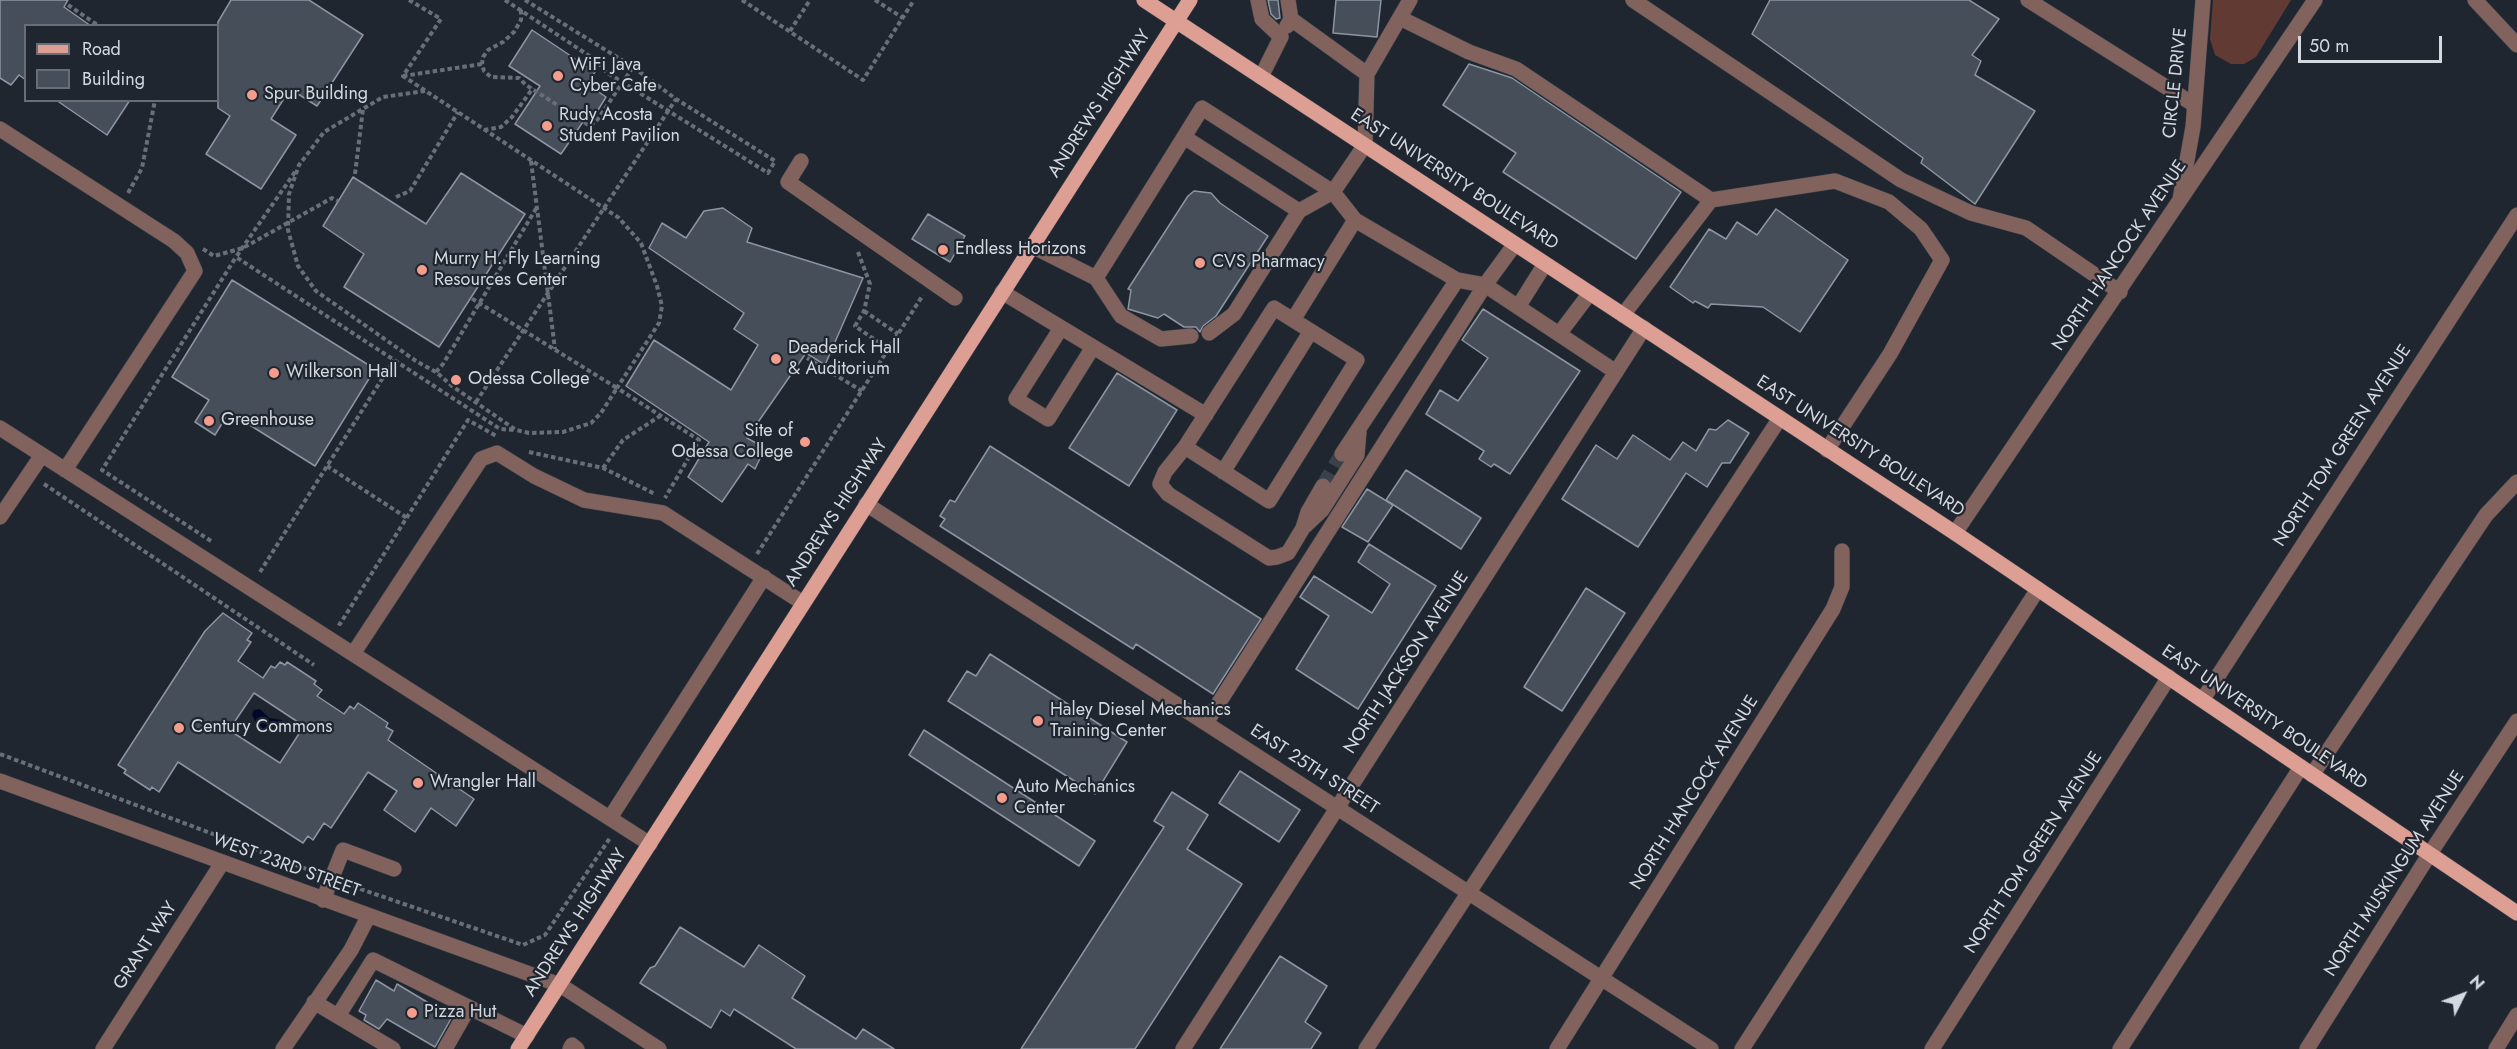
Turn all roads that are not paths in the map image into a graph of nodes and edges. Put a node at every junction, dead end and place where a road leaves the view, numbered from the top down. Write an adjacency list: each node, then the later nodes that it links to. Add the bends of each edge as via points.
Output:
1 (1144, 0): 13 (main road, EAST UNIVERSITY BOULEVARD)
2 (1190, 0): 13 (main road, ANDREWS HIGHWAY)
3 (1258, 0): 14 (street, via 1262,19)
4 (1288, 0): 12 (street)
5 (1410, 0): 11 (street)
6 (1633, 0): 37 (street, via 1901,180 1971,213 2026,228)
7 (2028, 0): 18 (street)
8 (2203, 0): 18 (street, CIRCLE DRIVE)
9 (2315, 0): 25 (street, NORTH HANCOCK AVENUE)
10 (2475, 0): 15 (street)
11 (1400, 18): 16 (street); 24 (street, via 1469,52 1516,69)
12 (1291, 19): 14 (street); 16 (street)
13 (1177, 21): 17 (main road, EAST UNIVERSITY BOULEVARD); 31 (main road, ANDREWS HIGHWAY)
14 (1281, 37): 17 (street)
15 (2517, 45)
16 (1367, 74): 21 (street)
17 (1261, 76): 21 (main road, EAST UNIVERSITY BOULEVARD)
18 (2193, 104): 25 (street, CIRCLE DRIVE, via 2193,127)
19 (0, 129): 59 (street, via 174,241 187,253 195,272)
20 (1184, 137): 23 (street, via 1202,108); 26 (street); 33 (street)
21 (1365, 145): 23 (street); 30 (main road, EAST UNIVERSITY BOULEVARD)
22 (801, 161): 39 (street, via 788,182)
23 (1333, 192): 26 (street); 28 (street)
24 (1711, 200): 41 (street); 56 (street, via 1835,181 1889,202 1921,229 1942,260 1890,354)
25 (2179, 205): 37 (street, NORTH HANCOCK AVENUE)
26 (1299, 211): 46 (street, via 1234,314)
27 (2517, 215): 29 (street, NORTH TOM GREEN AVENUE)
28 (1355, 220): 34 (street); 42 (street)
29 (2512, 237): 73 (street, NORTH TOM GREEN AVENUE)
30 (1515, 244): 32 (main road, EAST UNIVERSITY BOULEVARD); 35 (street)
31 (1032, 246): 33 (street); 36 (main road, ANDREWS HIGHWAY)
32 (1545, 264): 38 (main road, EAST UNIVERSITY BOULEVARD); 40 (street)
33 (1096, 278): 48 (street, via 1121,316 1161,339)
34 (1456, 280): 35 (street); 54 (street)
35 (1485, 285): 40 (street); 75 (street)
36 (1002, 292): 43 (street); 63 (main road, ANDREWS HIGHWAY)
37 (2120, 292): 66 (street, NORTH HANCOCK AVENUE)
38 (1590, 293): 41 (main road, EAST UNIVERSITY BOULEVARD); 47 (street)
39 (955, 298)
40 (1518, 307): 47 (street)
41 (1623, 315): 44 (main road, EAST UNIVERSITY BOULEVARD)
42 (1293, 320): 45 (street); 51 (street, via 1274,308)
43 (1061, 328): 49 (street); 49 (street, via 1016,399 1048,419)
44 (1644, 328): 50 (street, NORTH JACKSON AVENUE); 52 (main road, EAST UNIVERSITY BOULEVARD)
45 (1311, 331): 60 (street); 60 (street, via 1357,360 1294,461 1269,501)
46 (1209, 333)
47 (1559, 334): 50 (street)
48 (1191, 336)
49 (1093, 346): 51 (street)
50 (1616, 372): 78 (street, NORTH JACKSON AVENUE)
51 (1206, 415): 55 (street)
52 (1780, 418): 56 (main road, EAST UNIVERSITY BOULEVARD); 84 (street)
53 (0, 428): 58 (street)
54 (1359, 430): 57 (street); 65 (street, via 1357,455 1322,510)
55 (1185, 447): 60 (street); 65 (street, via 1160,484 1168,494 1269,558 1288,553)
56 (1827, 450): 66 (main road, EAST UNIVERSITY BOULEVARD)
57 (1342, 454)
58 (42, 455): 59 (street); 64 (street)
59 (66, 470): 71 (street)
60 (1223, 472)
61 (2517, 482): 76 (street, via 2481,522)
62 (1323, 486): 65 (street)
63 (866, 504): 70 (main road, ANDREWS HIGHWAY); 75 (street, EAST 25TH STREET)
64 (0, 517)
65 (1303, 528)
66 (1955, 533): 69 (main road, EAST UNIVERSITY BOULEVARD)
67 (1842, 551): 90 (street, NORTH HANCOCK AVENUE, via 1842,587 1833,609)
68 (764, 577): 70 (street); 71 (street, via 663,513 584,500 497,453 481,459); 79 (street)
69 (2038, 589): 72 (main road, EAST UNIVERSITY BOULEVARD); 108 (street)
70 (803, 603): 80 (main road, ANDREWS HIGHWAY)
71 (352, 654): 79 (street)
72 (2169, 677): 73 (main road, EAST UNIVERSITY BOULEVARD); 109 (street, NORTH TOM GREEN AVENUE)
73 (2203, 699): 76 (main road, EAST UNIVERSITY BOULEVARD)
74 (2517, 721): 81 (street, NORTH MUSKINGUM AVENUE)
75 (1206, 723): 78 (street, EAST 25TH STREET)
76 (2307, 771): 81 (main road, EAST UNIVERSITY BOULEVARD); 110 (street)
77 (0, 781): 82 (street, WEST 23RD STREET)
78 (1337, 808): 84 (street, EAST 25TH STREET); 104 (street, NORTH JACKSON AVENUE)
79 (610, 818): 80 (street)
80 (650, 844): 91 (main road, ANDREWS HIGHWAY)
81 (2428, 855): 86 (main road, EAST UNIVERSITY BOULEVARD); 111 (street, NORTH MUSKINGUM AVENUE)
82 (222, 863): 85 (street, WEST 23RD STREET); 97 (street, GRANT WAY)
83 (394, 869): 85 (street, via 343,850)
84 (1467, 892): 90 (street, EAST 25TH STREET); 105 (street)
85 (323, 900): 87 (street, WEST 23RD STREET)
86 (2517, 913)
87 (368, 916): 88 (street); 91 (street, WEST 23RD STREET)
88 (351, 950): 89 (street); 92 (street)
89 (373, 960): 93 (street); 94 (street)
90 (1602, 979): 106 (street, NORTH HANCOCK AVENUE); 107 (street, EAST 25TH STREET)
91 (560, 985): 96 (main road, ANDREWS HIGHWAY); 103 (street, WEST 23RD STREET)
92 (314, 1002): 94 (street); 98 (street)
93 (469, 1007): 96 (street); 100 (street)
94 (338, 1016): 99 (street)
95 (2517, 1016): 112 (street)
96 (523, 1042)
97 (103, 1049)
98 (283, 1049)
99 (393, 1049)
100 (445, 1049)
101 (570, 1049): 102 (street)
102 (577, 1049)
103 (659, 1049)
104 (1183, 1049)
105 (1366, 1049)
106 (1557, 1049)
107 (1711, 1049)
108 (1742, 1049)
109 (1932, 1049)
110 (2120, 1049)
111 (2307, 1049)
112 (2496, 1049)

